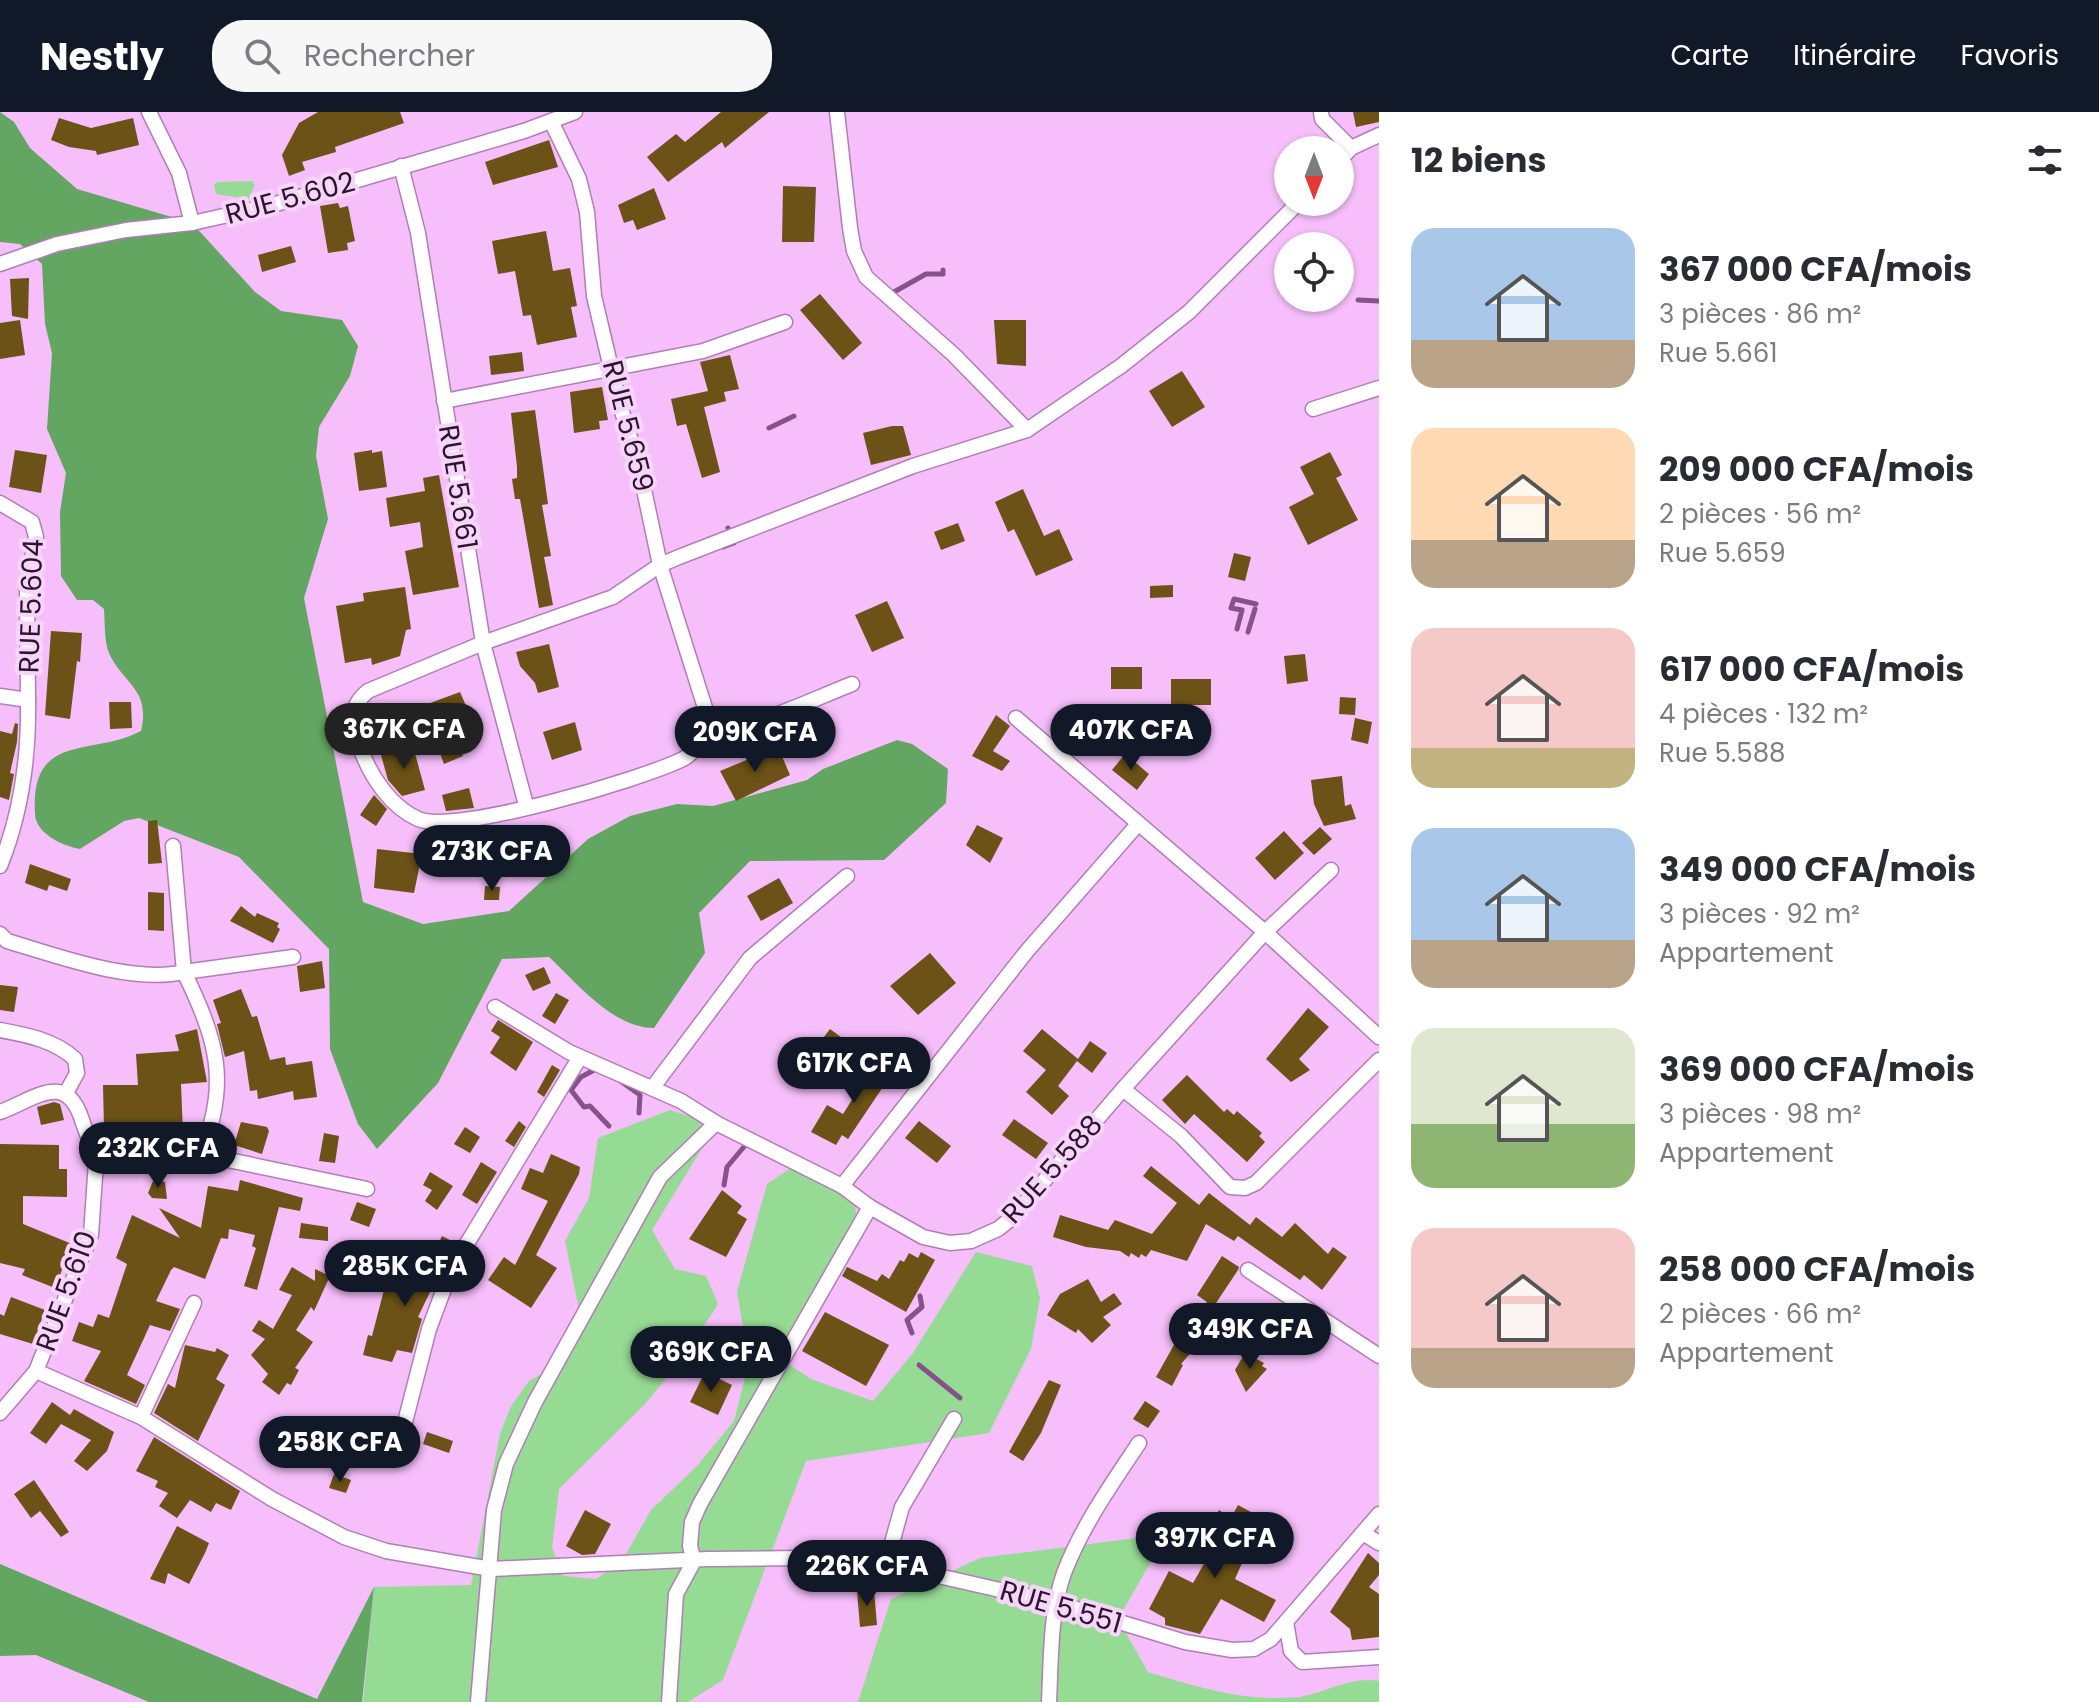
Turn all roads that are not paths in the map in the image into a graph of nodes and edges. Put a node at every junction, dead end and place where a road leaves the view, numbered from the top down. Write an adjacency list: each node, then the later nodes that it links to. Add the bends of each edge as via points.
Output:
1 (149, 112): 11 (street, via 179,173)
2 (575, 112): 5 (street, RUE 5.602)
3 (837, 112): 18 (street, via 854,251 866,277 954,355)
4 (1319, 114): 7 (street)
5 (551, 121): 9 (street, RUE 5.602); 14 (street, RUE 5.659, via 585,201 594,296)
6 (1379, 135): 8 (street)
7 (1340, 136)
8 (1354, 147)
9 (401, 166): 11 (street, RUE 5.602); 16 (street, RUE 5.661, via 418,233)
10 (1285, 216): 18 (street, via 1189,312)
11 (192, 223): 12 (street, RUE 5.602, via 57,244)
12 (0, 264)
13 (785, 322): 14 (street, via 703,351)
14 (613, 369): 16 (street); 20 (street, RUE 5.659)
15 (1379, 388): 17 (street)
16 (444, 401): 21 (street, RUE 5.661)
17 (1313, 409)
18 (1027, 430): 20 (street, via 913,466)
19 (0, 503): 24 (street, RUE 5.604, via 35,529 27,588)
20 (660, 565): 21 (street, via 613,597); 26 (street, RUE 5.659)
21 (483, 643): 27 (street, RUE 5.661); 27 (street, via 368,691 355,701 351,716 379,785 420,820 446,824)
22 (852, 684): 26 (street, via 766,718)
23 (0, 696): 24 (street, RUE 5.604)
24 (28, 700): 30 (street, via 19,802)
25 (1016, 718): 28 (street)
26 (712, 730): 27 (street, via 687,758 597,791)
27 (526, 805)
28 (1138, 824): 33 (street); 49 (street, via 1027,951)
29 (173, 846): 36 (street)
30 (0, 866)
31 (1331, 870): 33 (street)
32 (847, 876): 42 (street, via 750,958)
33 (1265, 932): 39 (street); 43 (street)
34 (0, 934): 36 (street, via 7,941 75,961 162,977)
35 (293, 957): 36 (street)
36 (184, 972): 48 (street, via 218,1073 215,1119)
37 (495, 1007): 40 (street, RUE 5.588)
38 (0, 1030): 44 (street, via 62,1047 75,1059 77,1073)
39 (1379, 1037)
40 (580, 1057): 42 (street, RUE 5.588); 60 (street, via 451,1270 429,1329)
41 (1379, 1060): 43 (street, RUE 5.588, via 1245,1188 1230,1187 1181,1136)
42 (653, 1087): 46 (street, RUE 5.588)
43 (1123, 1089): 51 (street, RUE 5.588, via 1013,1217 983,1236 950,1243 923,1237)
44 (66, 1093): 45 (street, via 55,1091); 47 (street, RUE 5.610, via 76,1099)
45 (0, 1112)
46 (716, 1123): 49 (street, RUE 5.588); 66 (street, via 660,1177 535,1402 498,1494)
47 (97, 1147): 48 (street); 55 (street, RUE 5.610, via 91,1235)
48 (201, 1153): 50 (street)
49 (842, 1186): 51 (street, RUE 5.588)
50 (367, 1189)
51 (870, 1207): 64 (street, via 700,1504 692,1522)
52 (1248, 1270): 54 (street)
53 (194, 1303): 57 (street)
54 (1379, 1356)
55 (36, 1371): 56 (street, RUE 5.610); 57 (street, RUE 5.551)
56 (0, 1413)
57 (141, 1417): 66 (street, RUE 5.551, via 209,1462 344,1537 386,1551)
58 (954, 1419): 65 (street, via 902,1507)
59 (1139, 1443): 67 (street, via 1094,1512 1064,1573)
60 (397, 1453)
61 (1379, 1514): 62 (street, RUE 5.551)
62 (1363, 1533): 63 (street); 68 (street, RUE 5.551)
63 (1379, 1543)
64 (694, 1561): 65 (street, RUE 5.551, via 799,1558); 66 (street, RUE 5.551); 71 (street, via 676,1594)
65 (886, 1564): 67 (street, RUE 5.551)
66 (491, 1569): 70 (street)
67 (1057, 1603): 68 (street, RUE 5.551, via 1185,1642 1232,1650 1254,1649); 72 (street)
68 (1286, 1622): 69 (street, via 1291,1651 1302,1662)
69 (1379, 1657)
70 (478, 1702)
71 (669, 1702)
72 (1049, 1702)

